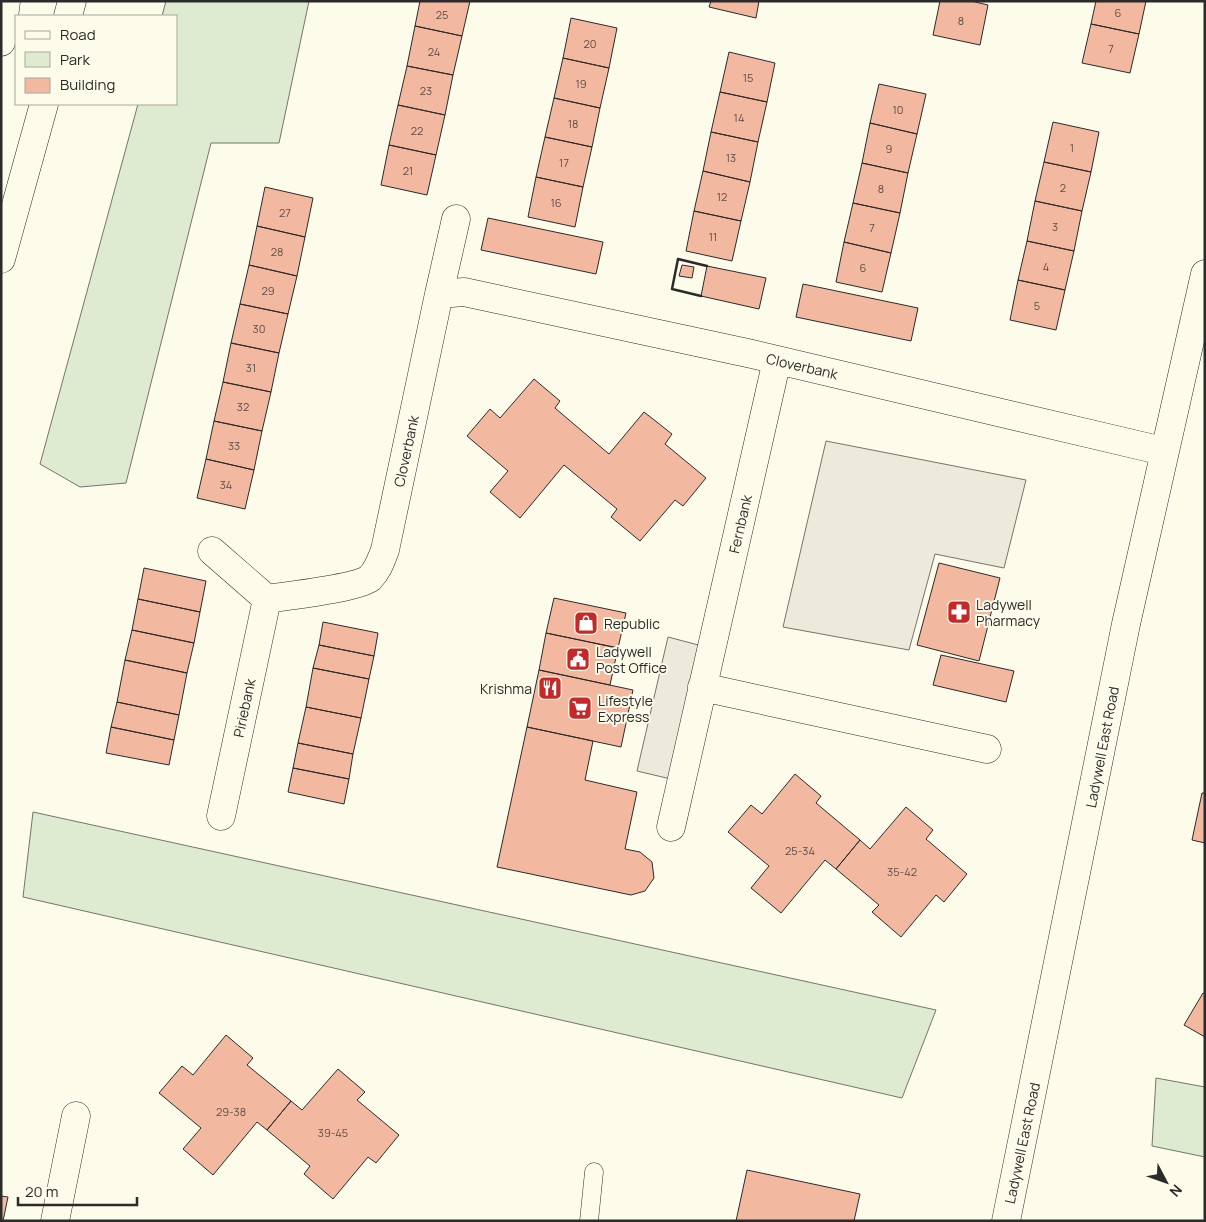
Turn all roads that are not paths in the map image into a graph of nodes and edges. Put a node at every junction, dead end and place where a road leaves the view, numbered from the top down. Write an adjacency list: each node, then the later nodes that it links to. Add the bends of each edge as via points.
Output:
1 (6, 1): 4 (street)
2 (72, 1): 3 (street)
3 (68, 15)
4 (1, 42)
5 (44, 105): 7 (street)
6 (456, 219): 9 (street, Cloverbank)
7 (1, 259)
8 (1205, 274): 11 (street, Ladywell East Road)
9 (440, 294): 10 (street, Cloverbank, via 464,292); 13 (street, Cloverbank, via 379,567 369,579 349,585)
10 (777, 360): 11 (street, Cloverbank); 14 (street, Fernbank)
11 (1163, 451): 22 (street, Ladywell East Road)
12 (212, 551): 13 (street)
13 (267, 600): 16 (street, Piriebank)
14 (702, 687): 15 (street); 17 (street, Fernbank)
15 (987, 749)
16 (221, 816)
17 (671, 827)
18 (76, 1116): 20 (street)
19 (594, 1172): 21 (lane)
20 (55, 1221)
21 (589, 1221)
22 (1006, 1221)

